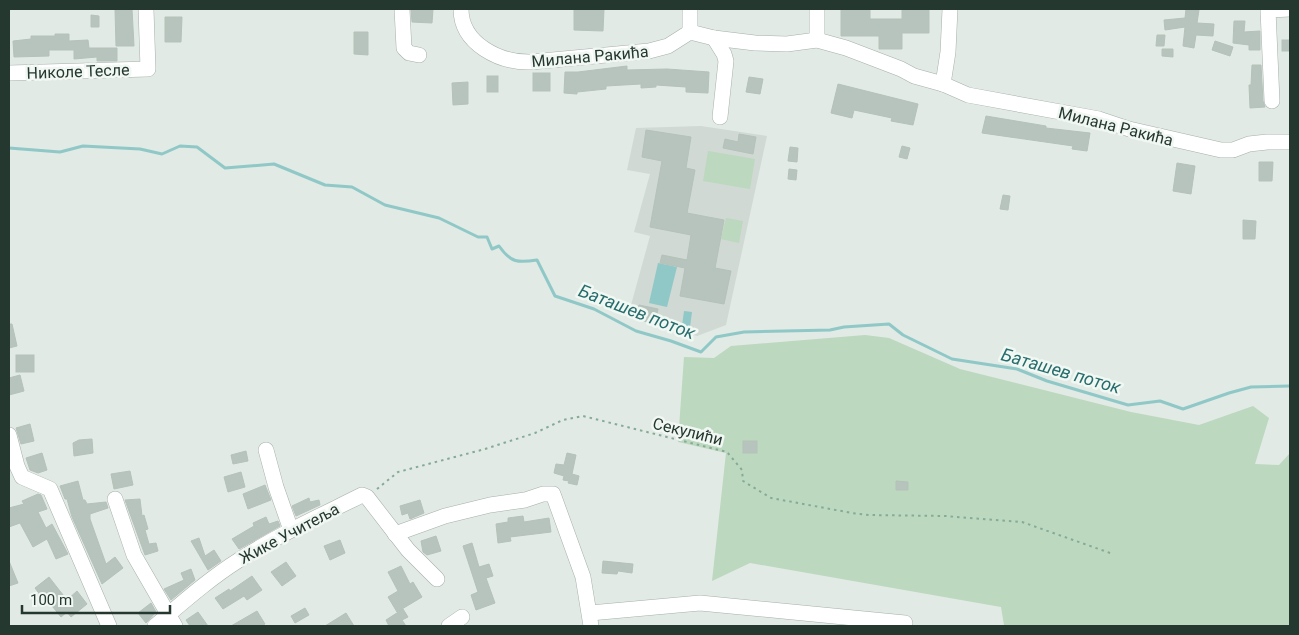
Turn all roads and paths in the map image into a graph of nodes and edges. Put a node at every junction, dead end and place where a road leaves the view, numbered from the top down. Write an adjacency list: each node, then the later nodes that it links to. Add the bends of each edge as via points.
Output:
1 (146, 9): 12 (street, Николе Тесле, via 148,69)
2 (461, 9): 8 (street, Милана Ракића, via 467,30 481,47 493,55 514,61 649,51 668,46)
3 (690, 9): 8 (street)
4 (817, 9): 10 (street)
5 (950, 9): 13 (street)
6 (1290, 9): 14 (street, via 1268,10)
7 (402, 16): 11 (street, via 405,50)
8 (690, 32): 9 (street, Милана Ракића)
9 (714, 38): 10 (street, Милана Ракића, via 779,44); 15 (street, via 726,61)
10 (817, 40): 13 (street, Милана Ракића)
11 (419, 55)
12 (9, 73)
13 (943, 84): 16 (street, Милана Ракића, via 968,95 1099,119 1129,130 1221,150 1233,150 1249,144)
14 (1272, 101)
15 (720, 117)
16 (1290, 142)
17 (9, 435): 29 (street, via 22,476 50,489)
18 (266, 450): 21 (street)
19 (367, 497): 21 (street, Жике Учитеља, via 362,495); 22 (street); 23 (path, Секулићи, via 398,472 485,449 563,420 583,416 727,452 742,470 743,481 771,498 869,515 1022,522)
20 (115, 499): 27 (street, via 134,555)
21 (291, 530): 27 (street, Жике Учитеља, via 238,560)
22 (395, 534): 24 (street); 26 (street, via 490,504 554,494 583,577)
23 (1113, 554)
24 (437, 578)
25 (462, 618): 31 (street)
26 (591, 620): 28 (street, via 700,603)
27 (171, 621): 30 (street, Жике Учитеља)
28 (905, 623)
29 (109, 626)
30 (155, 626)
31 (449, 626)

